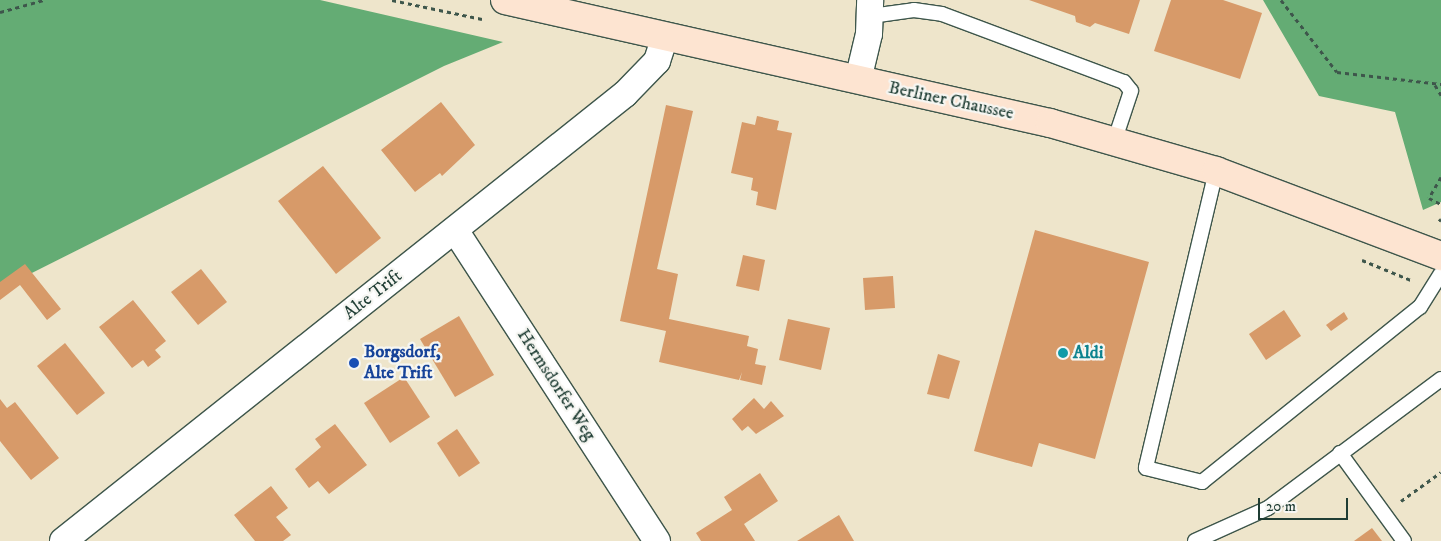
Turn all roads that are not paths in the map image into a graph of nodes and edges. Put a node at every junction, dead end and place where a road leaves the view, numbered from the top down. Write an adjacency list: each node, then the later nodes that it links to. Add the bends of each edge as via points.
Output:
1 (505, 0): 3 (main road, Berliner Chaussee)
2 (870, 8): 4 (street); 5 (lane, via 942,14 1124,82 1131,91)
3 (665, 36): 4 (main road, Berliner Chaussee); 7 (street, Alte Trift, via 657,62 637,84)
4 (858, 80): 5 (main road, Berliner Chaussee)
5 (1114, 142): 6 (main road, Berliner Chaussee)
6 (1216, 172): 8 (main road, Berliner Chaussee); 9 (lane, via 1146,468 1202,482 1420,308 1435,289)
7 (455, 230): 12 (street, Alte Trift); 13 (street, Hermsdorfer Weg)
8 (1441, 256)
9 (1441, 274)
10 (1441, 379): 11 (lane)
11 (1340, 453): 14 (lane, via 1268,508); 15 (lane)
12 (63, 541)
13 (657, 541)
14 (1195, 541)
15 (1404, 541)

